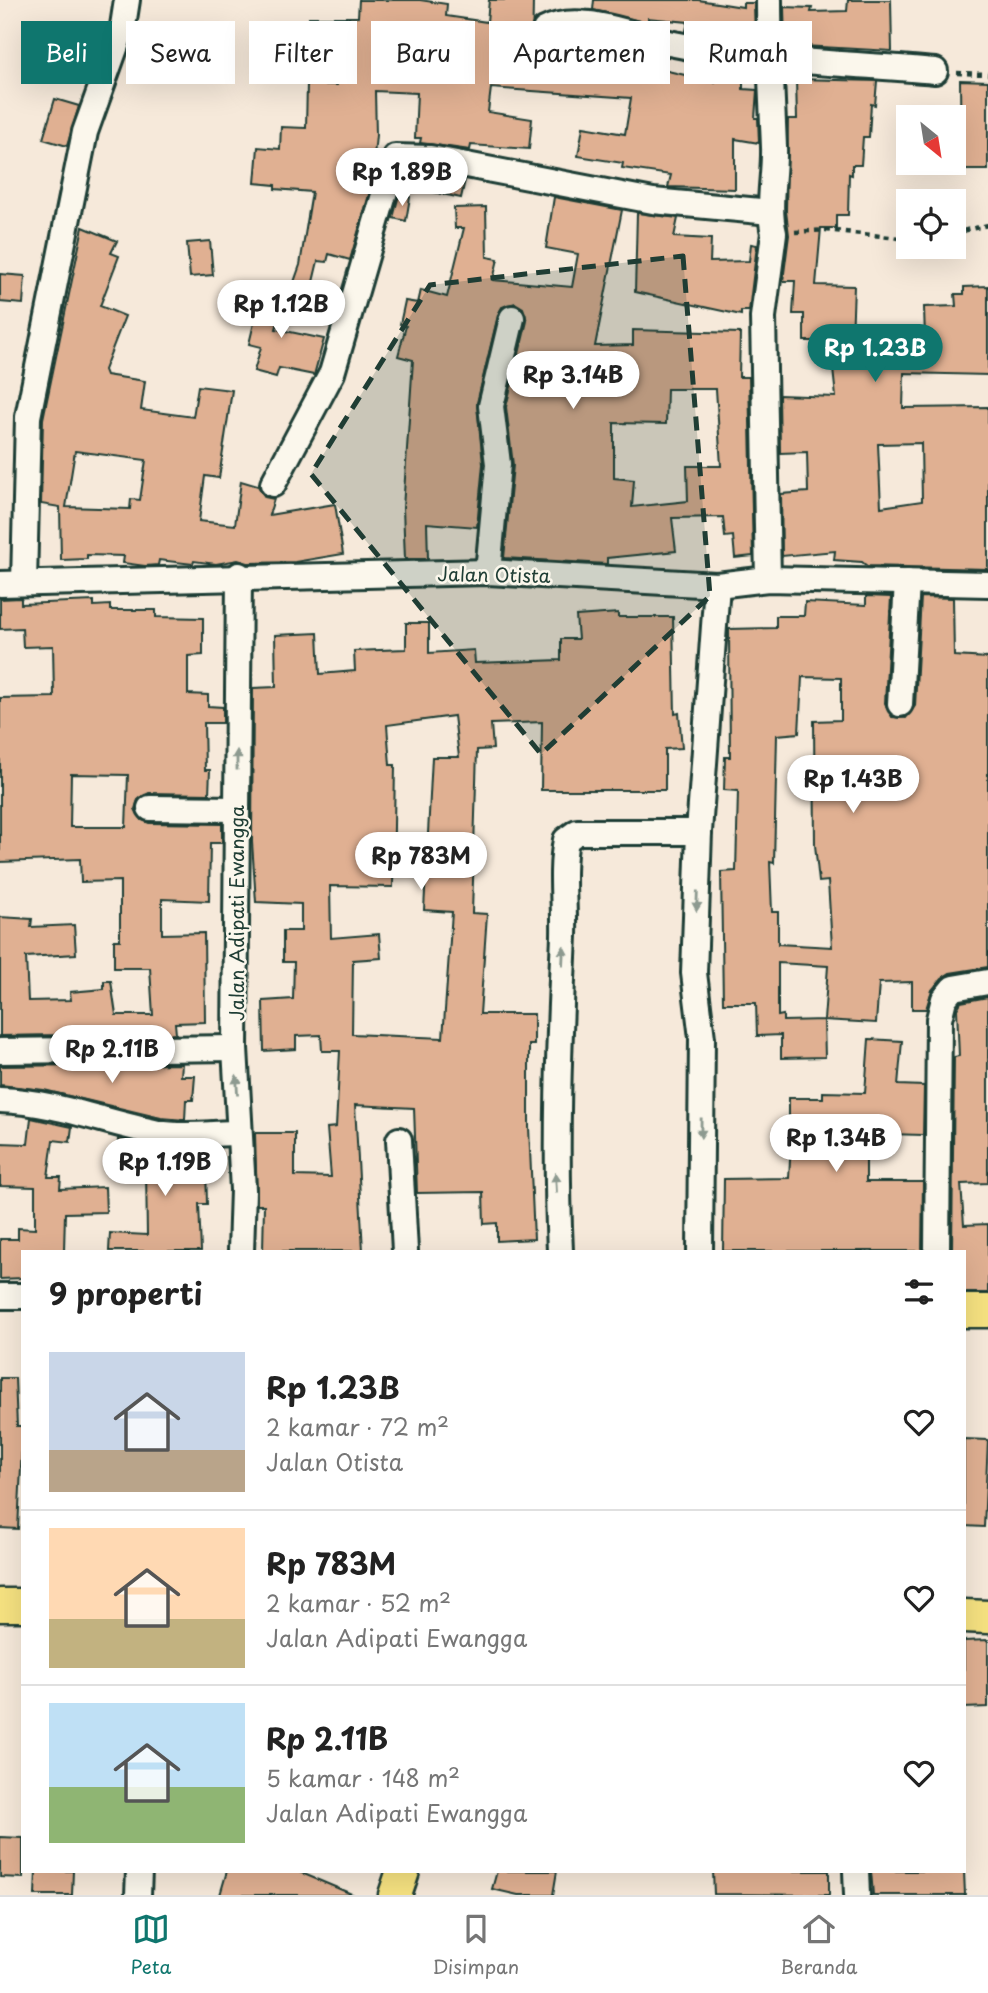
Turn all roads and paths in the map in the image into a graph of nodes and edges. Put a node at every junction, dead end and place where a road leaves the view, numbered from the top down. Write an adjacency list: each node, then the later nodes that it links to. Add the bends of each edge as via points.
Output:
1 (127, 0): 18 (street, via 123,26 85,132 28,417)
2 (769, 0): 3 (street)
3 (769, 21)
4 (812, 62): 5 (street)
5 (935, 71): 6 (path)
6 (988, 74)
7 (770, 84): 8 (street)
8 (772, 223): 11 (path); 13 (street, via 430,158 395,157 332,373); 16 (street, via 763,317)
9 (988, 225): 10 (path)
10 (966, 230)
11 (896, 238)
12 (512, 318): 14 (street, via 491,406 498,464)
13 (273, 484)
14 (488, 572): 15 (street, Jalan Otista); 20 (street, Jalan Otista)
15 (239, 575): 18 (street, Jalan Otista); 23 (street, Jalan Adipati Ewangga, one-way to 15)
16 (768, 579): 17 (street, Jalan Otista); 20 (street, Jalan Otista)
17 (907, 582): 19 (street, Jalan Otista); 21 (street)
18 (12, 583)
19 (988, 584)
20 (717, 585): 24 (street)
21 (900, 705)
22 (150, 808): 23 (street)
23 (237, 809): 26 (street, Jalan Adipati Ewangga)
24 (699, 832): 33 (street, one-way to 24, via 555,1163 566,840 577,832); 34 (street, one-way to 34, via 694,972 702,1038)
25 (988, 982): 35 (street, via 953,988 944,999 939,1019)
26 (235, 1048): 27 (street); 29 (street, Jalan Adipati Ewangga, one-way to 26)
27 (0, 1051)
28 (0, 1100): 29 (street, via 76,1110 161,1134)
29 (239, 1133): 31 (street, Jalan Adipati Ewangga)
30 (399, 1140): 32 (street)
31 (241, 1250)
32 (405, 1250)
33 (560, 1250)
34 (700, 1250)
35 (937, 1250)
36 (0, 1296): 37 (street)
37 (21, 1296)
38 (966, 1311): 39 (main road)
39 (988, 1311)
40 (0, 1605): 41 (main road)
41 (21, 1605)
42 (966, 1616): 43 (main road)
43 (988, 1617)
44 (139, 1873): 47 (street)
45 (402, 1873): 48 (main road)
46 (856, 1873): 49 (street)
47 (138, 1895)
48 (395, 1895)
49 (857, 1895)

